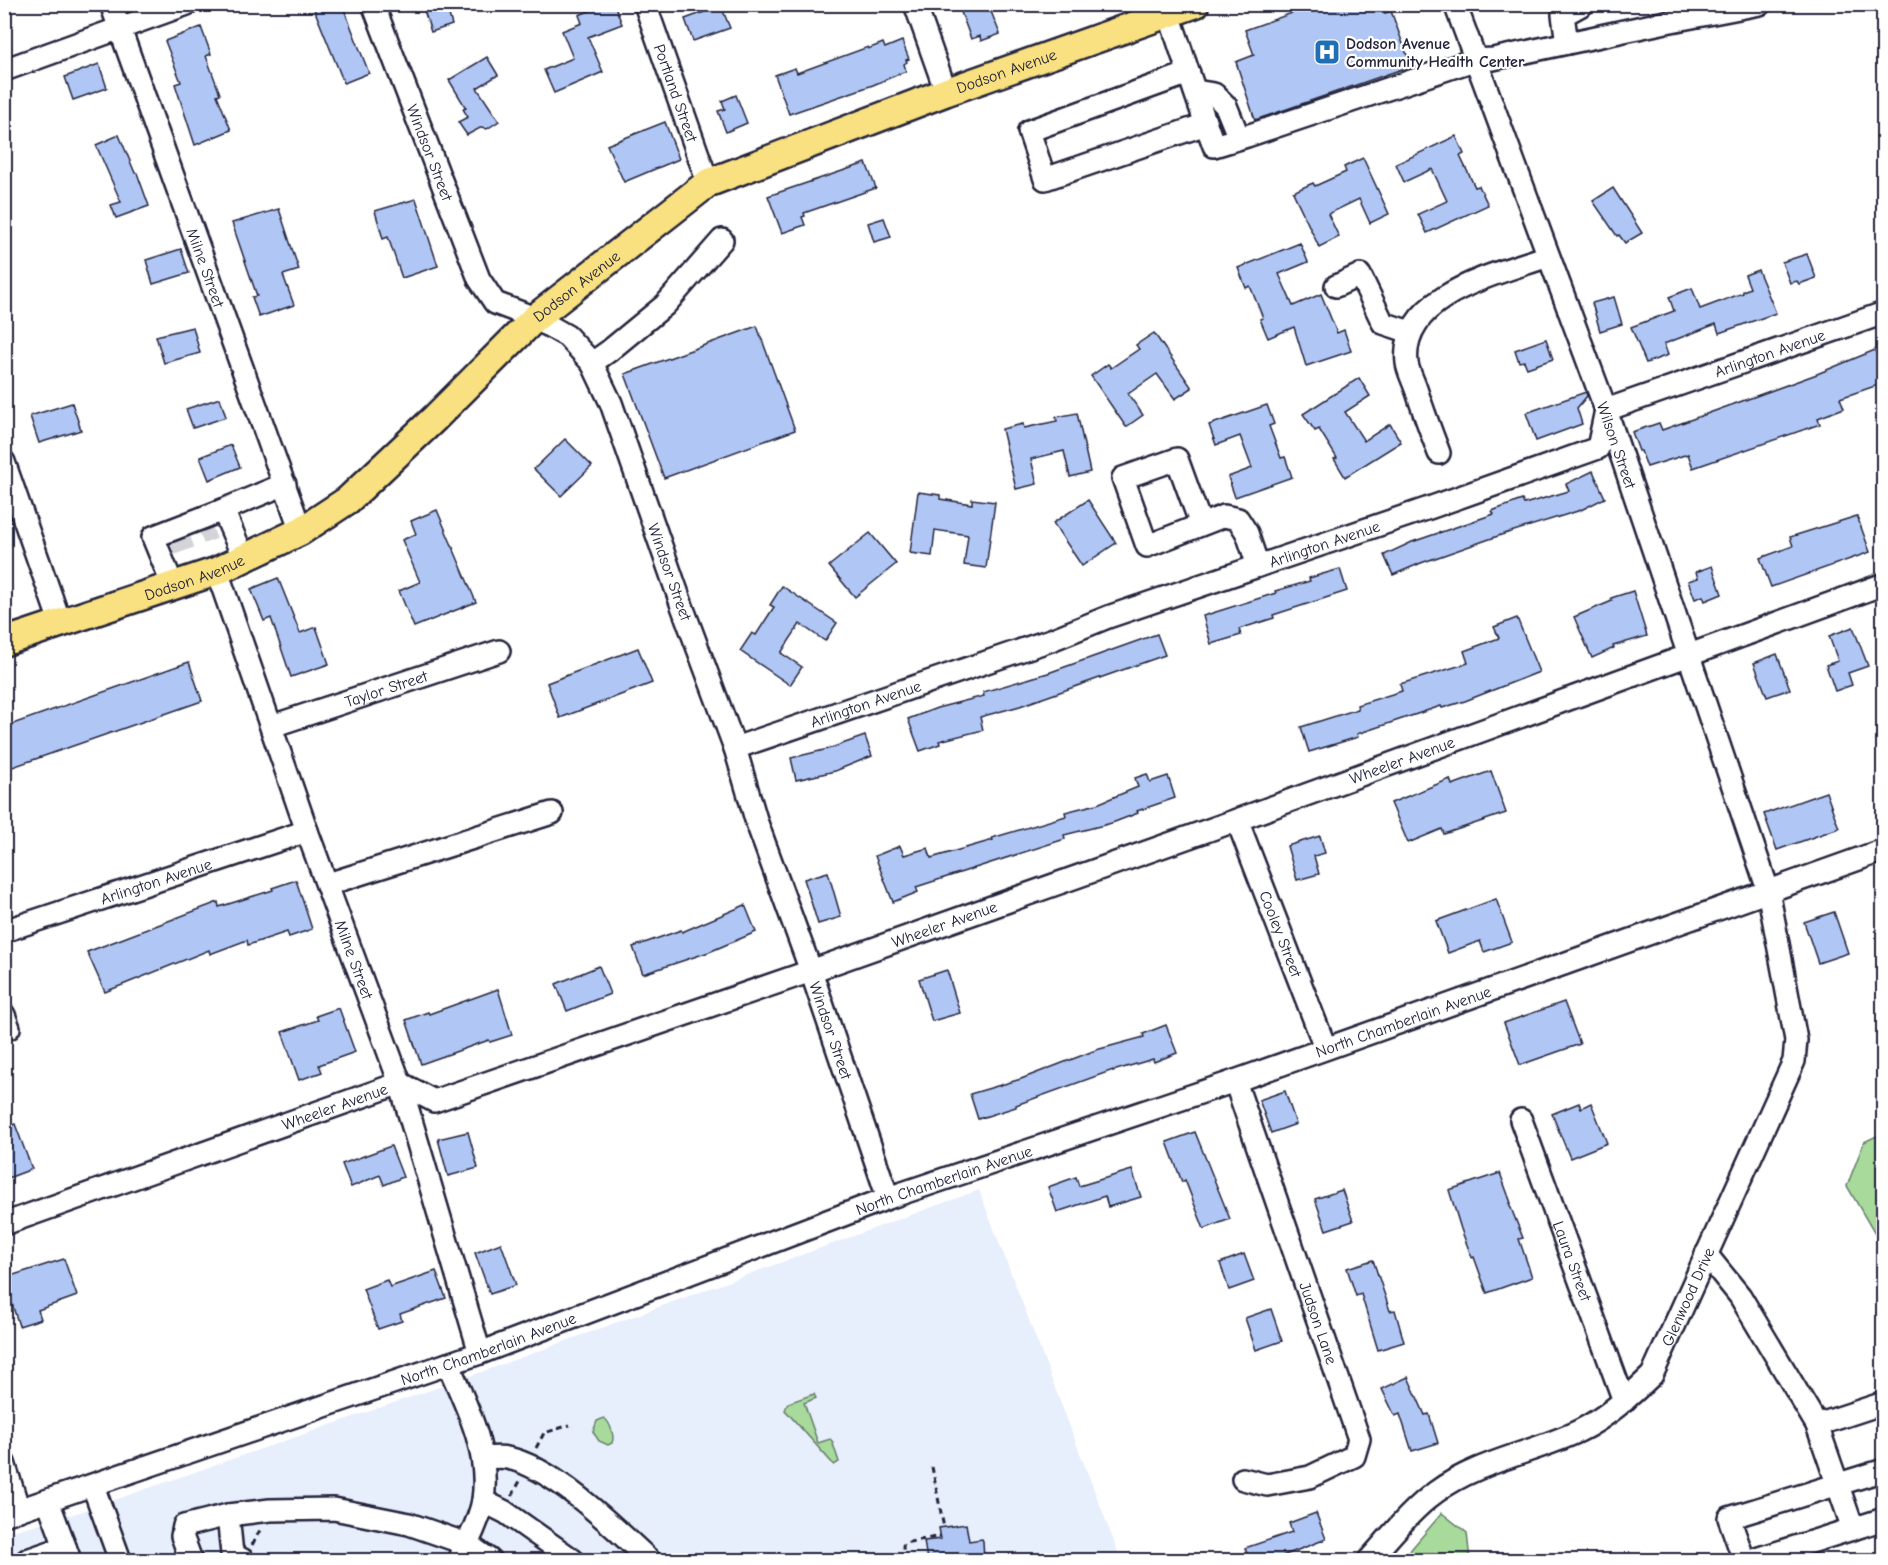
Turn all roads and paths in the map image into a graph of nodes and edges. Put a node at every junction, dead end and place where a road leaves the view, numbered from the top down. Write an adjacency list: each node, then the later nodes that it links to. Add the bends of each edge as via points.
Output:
1 (111, 4): 10 (street, Milne Street)
2 (188, 4): 10 (street)
3 (373, 4): 23 (street, Windsor Street, via 479,279 495,303)
4 (645, 4): 18 (street, Portland Street)
5 (915, 4): 15 (street)
6 (1455, 4): 12 (street, Wilson Street)
7 (1583, 4): 11 (street, via 1563,15)
8 (1760, 4): 11 (street)
9 (1183, 8): 14 (street); 15 (main road, Dodson Avenue)
10 (119, 29): 13 (street); 29 (street, Milne Street)
11 (1567, 43): 12 (street)
12 (1474, 60): 17 (street); 20 (street, Wilson Street)
13 (4, 70)
14 (1192, 82): 16 (street); 16 (street, via 1029,131 1045,179); 17 (street, via 1226,106)
15 (946, 92): 18 (main road, Dodson Avenue)
16 (1206, 124): 17 (street, via 1214,146)
17 (1239, 138)
18 (708, 183): 23 (main road, Dodson Avenue)
19 (722, 240): 25 (street, via 665,305)
20 (1548, 256): 24 (street, via 1443,297 1418,317); 26 (street, Wilson Street)
21 (1336, 286): 24 (street, via 1360,275 1383,323)
22 (1884, 313): 26 (street, Arlington Avenue)
23 (535, 318): 25 (street, Windsor Street, via 567,336); 32 (main road, Dodson Avenue, via 348,500)
24 (1410, 332): 27 (street, via 1407,364)
25 (592, 363): 43 (street, Windsor Street, via 611,403)
26 (1606, 410): 34 (street, Arlington Avenue, via 1598,448); 41 (street, Wilson Street)
27 (1439, 453)
28 (4, 462): 38 (street)
29 (285, 484): 30 (street); 32 (street, Milne Street)
30 (222, 521): 33 (street); 37 (street, via 153,537 165,548)
31 (1201, 525): 34 (street, via 1224,516 1238,519 1248,533)
32 (301, 531): 33 (main road, Dodson Avenue)
33 (244, 559): 35 (main road, Dodson Avenue)
34 (1258, 566): 43 (street, Arlington Avenue)
35 (217, 571): 37 (main road, Dodson Avenue); 42 (street, Milne Street)
36 (1884, 584): 41 (street, Wheeler Avenue)
37 (173, 586): 38 (main road, Dodson Avenue)
38 (60, 622): 39 (main road, Dodson Avenue)
39 (4, 642)
40 (499, 651): 42 (street, Taylor Street)
41 (1687, 655): 45 (street, Wheeler Avenue); 49 (street, Wilson Street)
42 (272, 726): 46 (street, Milne Street)
43 (735, 748): 51 (street, Windsor Street, via 757,823)
44 (552, 813): 48 (street)
45 (1237, 820): 51 (street, Wheeler Avenue); 52 (street, Cooley Street)
46 (307, 831): 48 (street, Milne Street); 50 (street, Arlington Avenue)
47 (1884, 850): 49 (street, North Chamberlain Avenue)
48 (328, 884): 54 (street, Milne Street)
49 (1768, 890): 52 (street, North Chamberlain Avenue); 58 (street, Glenwood Drive, via 1796,1040 1794,1061)
50 (4, 931)
51 (811, 971): 54 (street, Wheeler Avenue, via 435,1101); 56 (street, Windsor Street)
52 (1325, 1047): 53 (street, North Chamberlain Avenue)
53 (1235, 1081): 56 (street, North Chamberlain Avenue); 70 (street, Judson Lane, via 1359,1439 1354,1456 1310,1477 1267,1485)
54 (400, 1083): 57 (street, Wheeler Avenue); 59 (street, Milne Street)
55 (1521, 1120): 61 (street, Laura Street)
56 (888, 1198): 59 (street, North Chamberlain Avenue)
57 (4, 1224)
58 (1706, 1254): 61 (street, Glenwood Drive, via 1652,1375); 64 (street, via 1740,1296)
59 (480, 1353): 60 (street, North Chamberlain Avenue)
60 (448, 1364): 65 (street); 72 (street, North Chamberlain Avenue)
61 (1624, 1401): 93 (street, Glenwood Drive, via 1580,1430 1478,1469 1437,1491)
62 (1884, 1403): 64 (street)
63 (570, 1425): 67 (path, via 544,1433)
64 (1817, 1425): 71 (street)
65 (483, 1458): 67 (street, via 507,1458); 74 (street)
66 (4, 1463): 76 (street)
67 (527, 1465): 77 (path); 91 (street, via 554,1480 610,1523)
68 (932, 1467): 80 (path)
69 (1884, 1470): 71 (street)
70 (1244, 1479)
71 (1838, 1483): 81 (street); 94 (street, via 1729,1518)
72 (93, 1486): 73 (street, North Chamberlain Avenue); 86 (street)
73 (48, 1501): 76 (street, North Chamberlain Avenue); 84 (street)
74 (483, 1501): 77 (street); 83 (street)
75 (270, 1510): 78 (street); 83 (street, via 334,1509 409,1524); 88 (path)
76 (12, 1512)
77 (505, 1512): 90 (street)
78 (228, 1515): 87 (street, via 184,1526 182,1536); 88 (street, via 232,1554)
79 (1884, 1519): 81 (street)
80 (944, 1528)
81 (1853, 1529): 95 (street)
82 (941, 1536): 92 (path, via 904,1543)
83 (463, 1552): 89 (street)
84 (68, 1554): 85 (street)
85 (27, 1560)
86 (120, 1560)
87 (191, 1560)
88 (243, 1560)
89 (490, 1560)
90 (573, 1560)
91 (649, 1560)
92 (904, 1560)
93 (1369, 1560)
94 (1744, 1560)
95 (1754, 1560)

